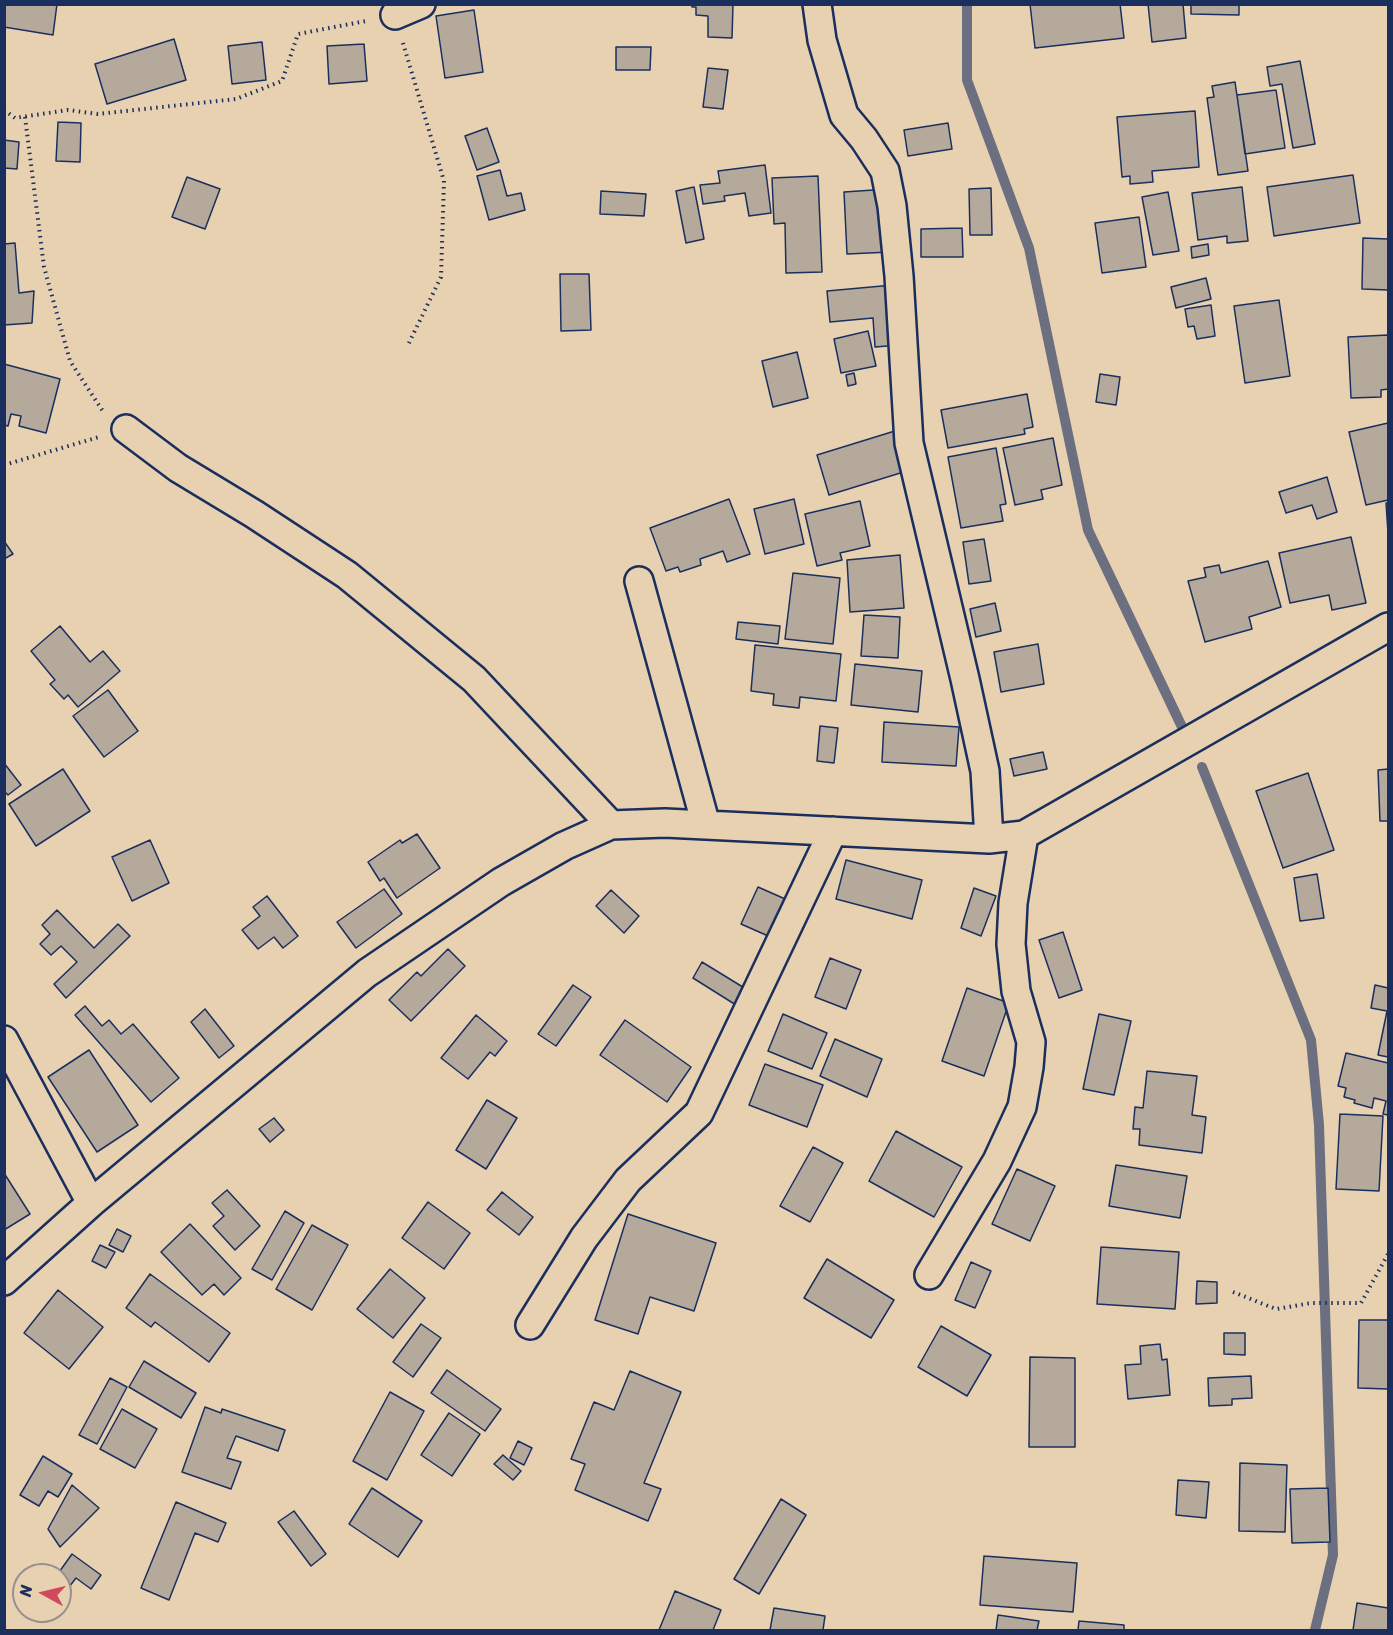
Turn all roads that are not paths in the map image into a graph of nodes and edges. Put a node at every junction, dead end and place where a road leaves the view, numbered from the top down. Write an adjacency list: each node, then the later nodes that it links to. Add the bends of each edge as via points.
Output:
1 (421, 4): 3 (street)
2 (817, 4): 11 (street, via 822,40 844,115 885,171 897,253 909,443 985,771)
3 (395, 15)
4 (126, 429): 7 (street, via 178,468 347,575 474,679)
5 (639, 582): 8 (street)
6 (1389, 627): 10 (street)
7 (611, 825): 8 (street); 13 (street, via 501,882 368,973)
8 (706, 825): 9 (street)
9 (833, 831): 11 (street); 16 (street, via 699,1113 628,1180 584,1238)
10 (1024, 835): 11 (street); 14 (street, via 1011,944 1016,991 1031,1042 1022,1107 997,1161)
11 (989, 839)
12 (4, 1040): 13 (street)
13 (92, 1203): 15 (street)
14 (929, 1275)
15 (4, 1281)
16 (530, 1325)

